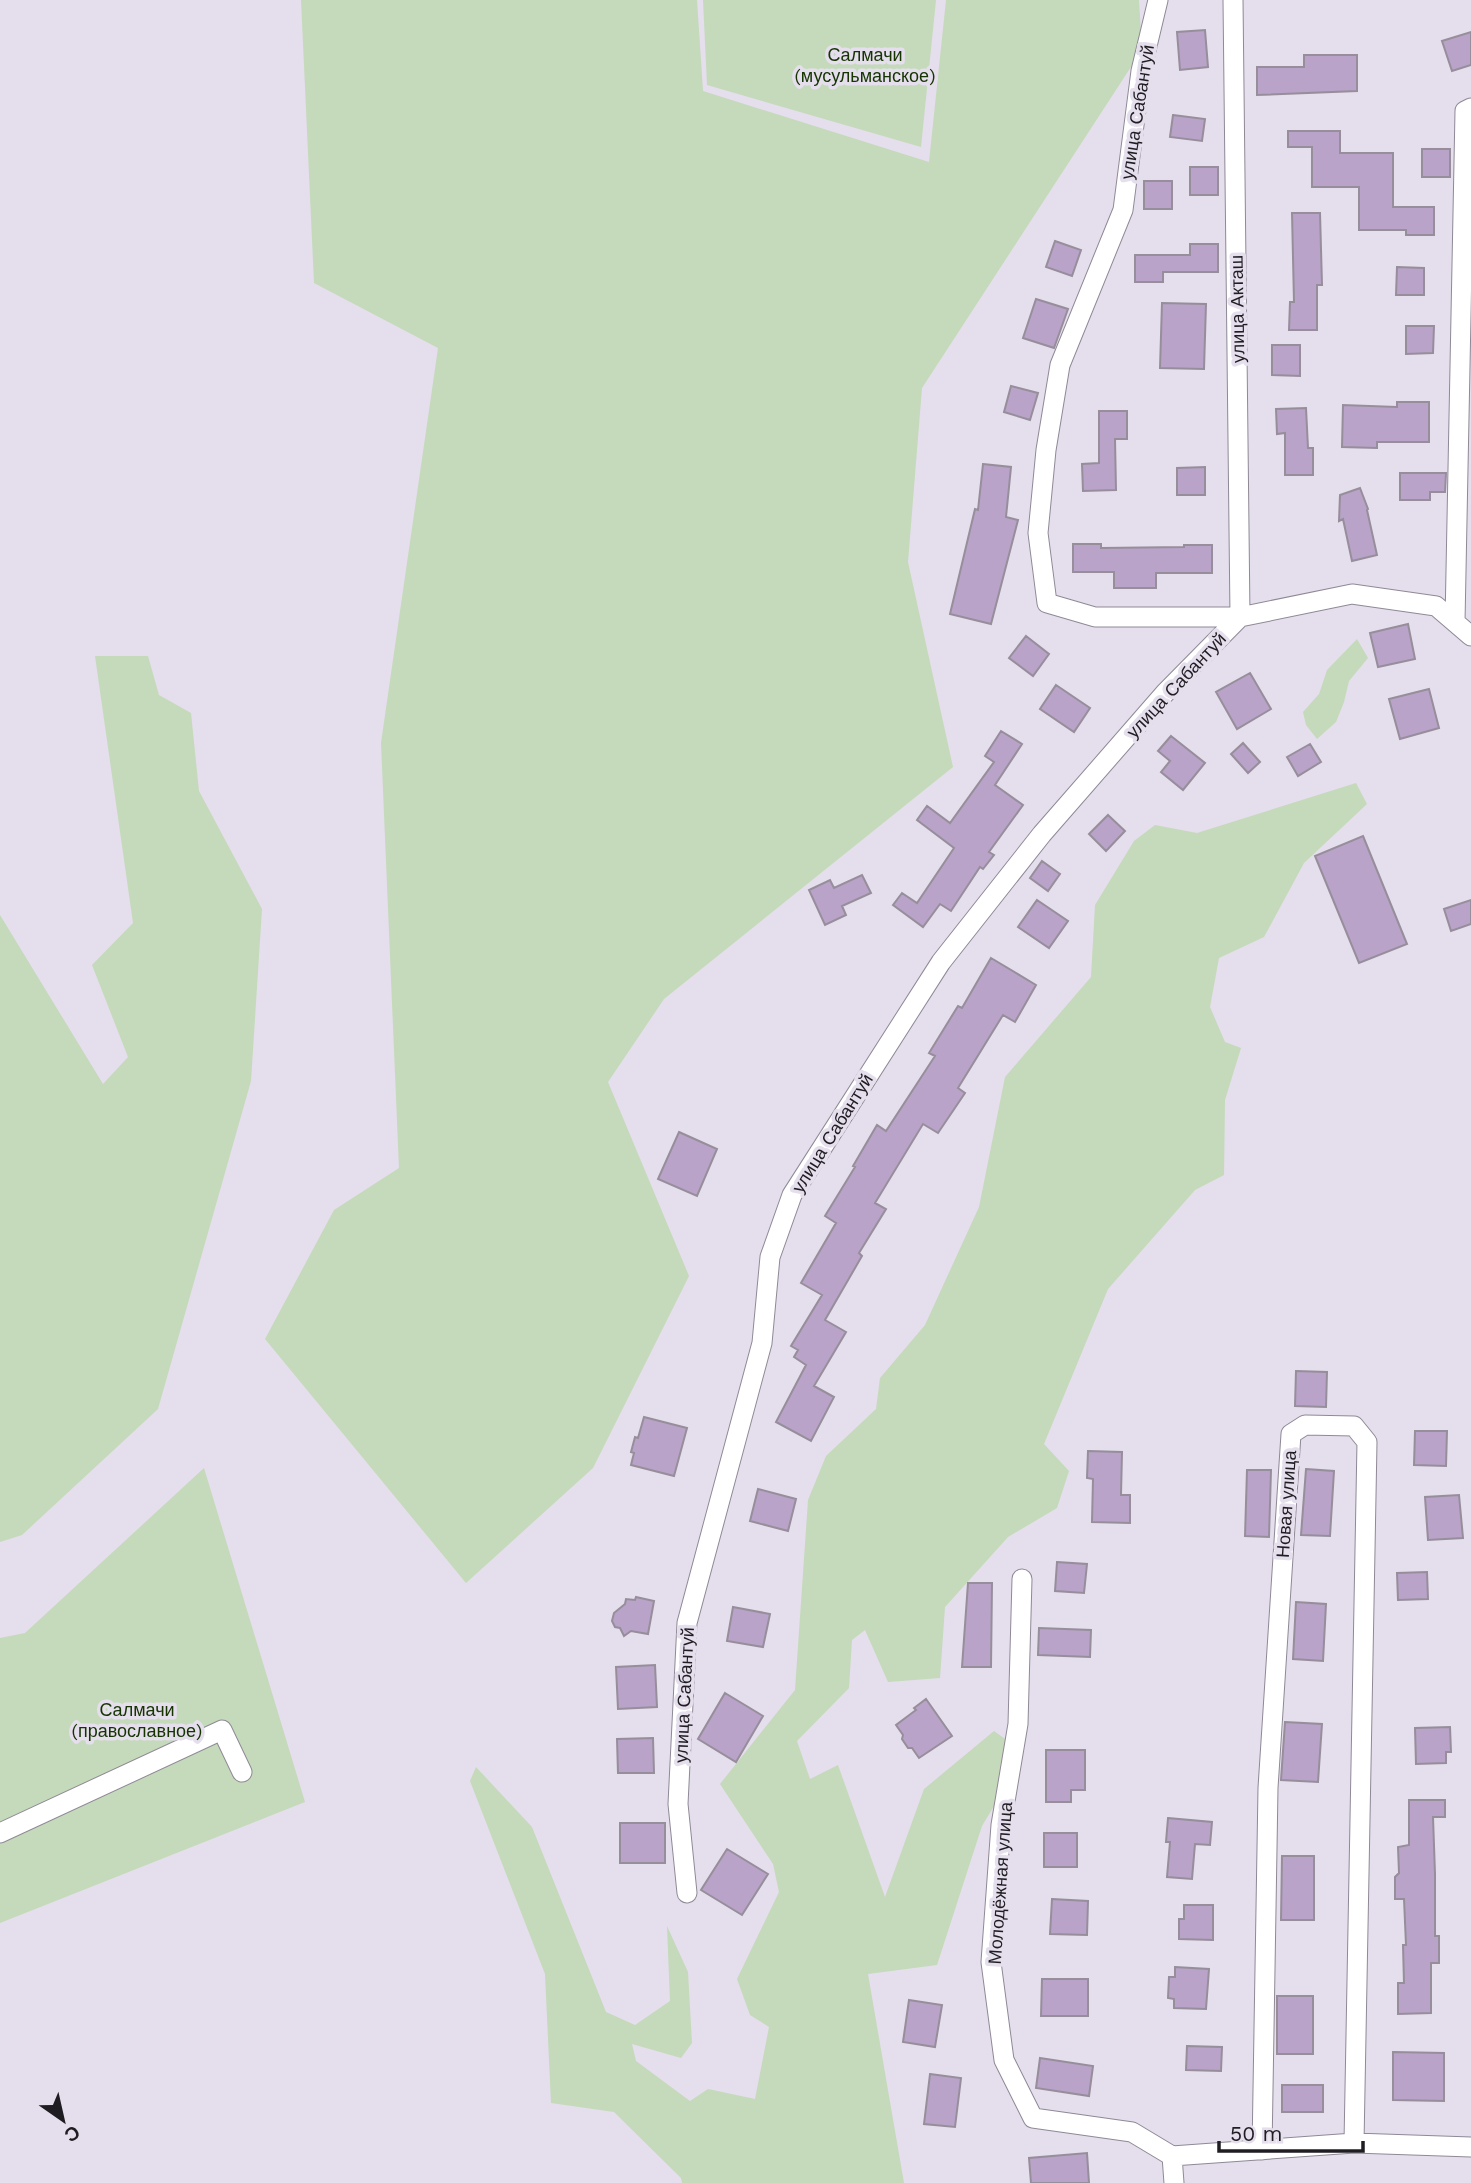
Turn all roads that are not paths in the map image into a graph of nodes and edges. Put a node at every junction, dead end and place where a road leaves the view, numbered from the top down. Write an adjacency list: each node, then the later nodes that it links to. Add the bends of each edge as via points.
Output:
1 (1158, 0): 4 (street, улица Сабантуй, via 1141,71 1123,209 1060,365 1038,533 1045,591 1047,603 1095,617)
2 (1234, 0): 4 (street, улица Акташ)
3 (1471, 108): 5 (street, via 1465,111)
4 (1240, 617): 5 (street, улица Сабантуй, via 1352,594 1436,606); 10 (street, улица Сабантуй, via 1051,824 949,951 792,1195 770,1257 762,1343 687,1623 678,1804)
5 (1455, 622): 6 (street, улица Сабантуй)
6 (1471, 636)
7 (1022, 1579): 14 (street, Молодёжная улица, via 1018,1724 1001,1825 991,1962 1004,2060 1033,2118 1132,2132)
8 (242, 1772): 9 (street, via 222,1730)
9 (0, 1833)
10 (687, 1893)
11 (1354, 2143): 12 (street); 13 (street); 13 (street, Новая улица, via 1367,1442 1354,1426 1305,1425 1291,1434 1268,1788)
12 (1471, 2147)
13 (1262, 2150): 14 (street)
14 (1172, 2156): 15 (street)
15 (1174, 2183)

